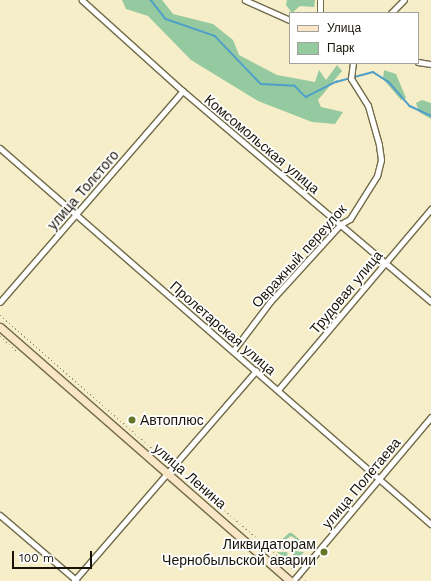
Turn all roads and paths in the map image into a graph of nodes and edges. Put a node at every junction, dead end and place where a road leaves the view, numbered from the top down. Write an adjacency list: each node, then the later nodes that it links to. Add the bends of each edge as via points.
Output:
1 (82, 0): 11 (street, Комсомольская улица)
2 (245, 0): 7 (street)
3 (320, 0): 5 (street)
4 (404, 0): 6 (street)
5 (320, 12)
6 (392, 12)
7 (289, 20)
8 (419, 62): 10 (street)
9 (353, 64): 15 (street, Овражный переулок, via 351,79 368,106 381,160 377,176 350,219)
10 (431, 64)
11 (183, 91): 14 (street, улица Толстого); 15 (street, Комсомольская улица)
12 (0, 148): 14 (street, Пролетарская улица)
13 (431, 209): 16 (street, Трудовая улица)
14 (76, 214): 18 (street, улица Толстого); 21 (street, Пролетарская улица)
15 (341, 224): 16 (street, Комсомольская улица); 21 (street, Овражный переулок, via 270,302)
16 (386, 262): 17 (street, Комсомольская улица); 23 (street, Трудовая улица)
17 (431, 301)
18 (0, 302)
19 (0, 315): 25 (path)
20 (0, 327): 27 (street, улица Ленина)
21 (234, 351): 22 (street, Пролетарская улица)
22 (256, 371): 23 (street, Пролетарская улица); 27 (street)
23 (278, 390): 28 (street, Пролетарская улица)
24 (431, 417): 28 (street, улица Полетаева)
25 (168, 462)
26 (179, 470): 31 (path)
27 (168, 474): 33 (street); 34 (street, улица Ленина)
28 (379, 478): 30 (street, Пролетарская улица); 34 (street, улица Полетаева)
29 (0, 515): 33 (street)
30 (431, 524)
31 (293, 569)
32 (301, 577): 35 (path)
33 (75, 581)
34 (291, 581)
35 (306, 581)

